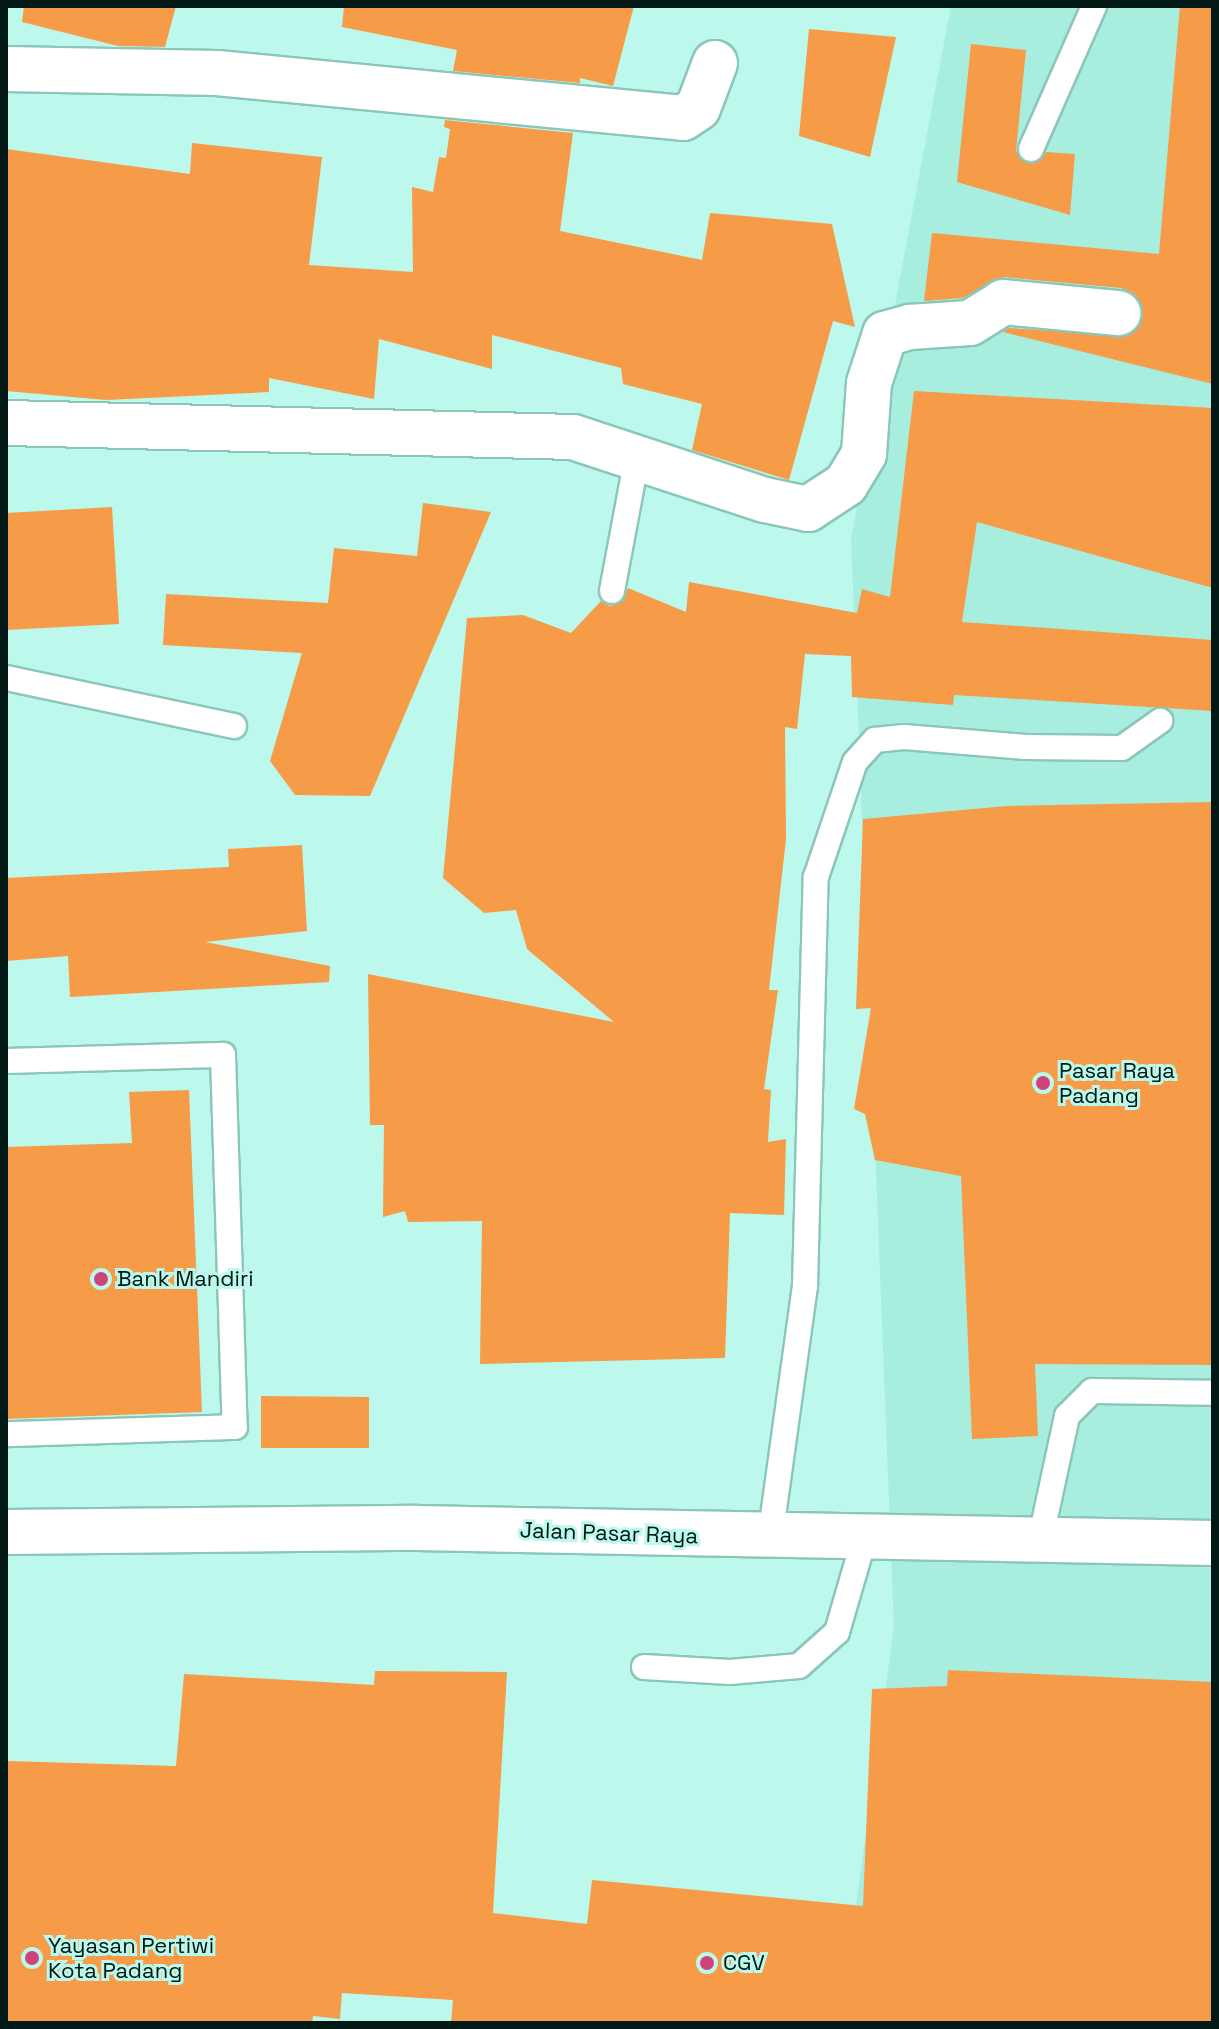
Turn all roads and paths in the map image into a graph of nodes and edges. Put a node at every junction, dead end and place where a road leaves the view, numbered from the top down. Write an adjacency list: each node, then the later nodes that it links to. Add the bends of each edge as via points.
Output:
1 (1094, 6): 4 (lane)
2 (715, 63): 3 (street, via 698,108 683,118 217,73)
3 (6, 69)
4 (1031, 149)
5 (1118, 313): 7 (street, via 1003,302 970,323 885,334 869,383 864,454 846,484 808,509)
6 (6, 423): 7 (street, via 573,437)
7 (637, 457): 8 (lane)
8 (612, 591)
9 (6, 678): 11 (lane)
10 (1160, 721): 16 (lane, via 1122,748 904,737 875,740 855,762 816,877 805,1285)
11 (234, 726)
12 (6, 1061): 14 (lane, via 223,1055 235,1427)
13 (1213, 1393): 18 (lane, via 1092,1391 1067,1416)
14 (6, 1434)
15 (6, 1532): 16 (street, Jalan Pasar Raya, via 417,1528)
16 (770, 1538): 17 (street, Jalan Pasar Raya)
17 (864, 1539): 18 (street, Jalan Pasar Raya); 20 (lane, via 837,1632 799,1666 730,1672)
18 (1040, 1541): 19 (street, Jalan Pasar Raya)
19 (1213, 1543)
20 (644, 1667)

